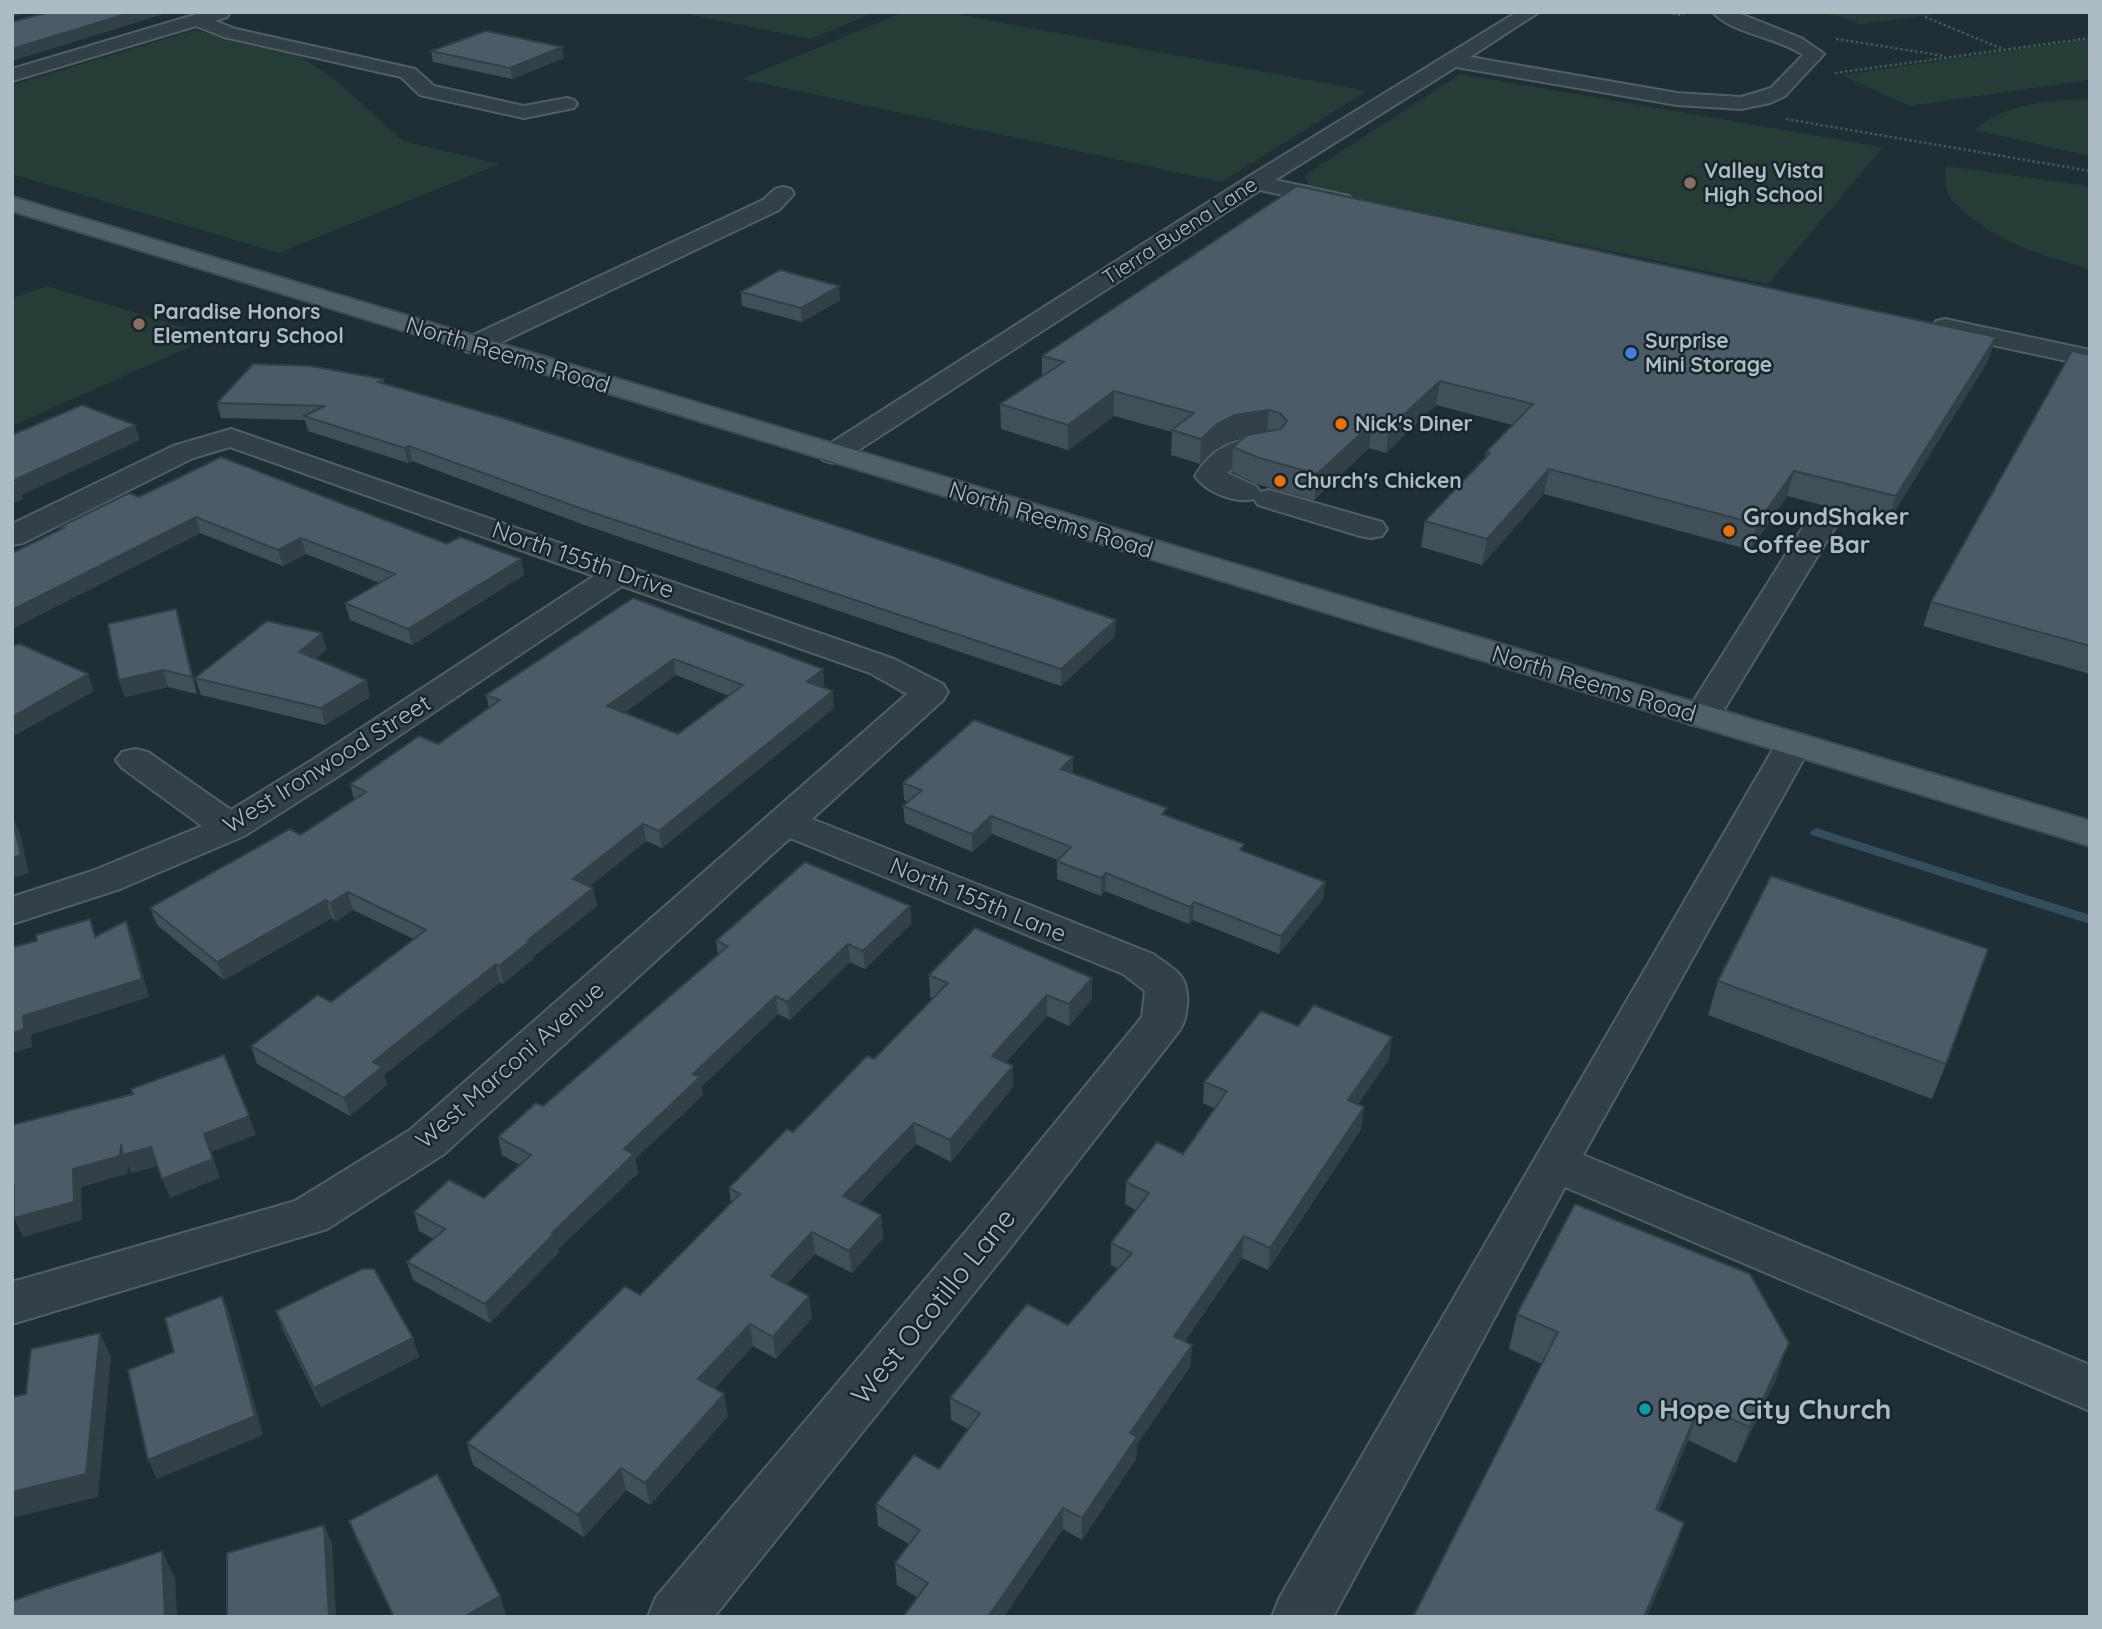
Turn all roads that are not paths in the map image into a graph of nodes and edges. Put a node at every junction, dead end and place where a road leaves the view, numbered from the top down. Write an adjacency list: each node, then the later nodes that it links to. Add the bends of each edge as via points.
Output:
1 (223, 12): 4 (street)
2 (1530, 12): 5 (street, Tierra Buena Lane)
3 (1722, 12): 5 (street, via 1814,54 1778,92 1741,103 1677,99)
4 (196, 20): 6 (street); 7 (street, via 231,33 408,73 427,92 524,112)
5 (1451, 60): 8 (street, Tierra Buena Lane)
6 (12, 75)
7 (567, 104)
8 (1256, 182): 11 (street); 16 (street, Tierra Buena Lane)
9 (783, 194): 13 (street, via 771,205)
10 (12, 204): 13 (main road, North Reems Road)
11 (1357, 204)
12 (1927, 324): 14 (street)
13 (474, 345): 16 (main road, North Reems Road)
14 (2090, 358)
15 (1267, 446): 18 (street, via 1240,447 1214,467 1210,476 1228,487)
16 (833, 454): 22 (main road, North Reems Road)
17 (1821, 524): 22 (street)
18 (1371, 529)
19 (12, 536): 20 (street, North 155th Drive, via 183,452 231,438)
20 (620, 573): 21 (street, North 155th Drive, via 882,666); 26 (street, West Ironwood Street)
21 (930, 692): 25 (street, West Marconi Avenue)
22 (1702, 716): 23 (main road, North Reems Road)
23 (1794, 744): 27 (main road, North Reems Road); 30 (street)
24 (135, 760): 26 (street)
25 (785, 822): 29 (street, North 155th Lane, via 1138,964); 31 (street, West Marconi Avenue, via 427,1142 310,1216)
26 (230, 827): 28 (street, West Ironwood Street, via 106,880)
27 (2090, 834)
28 (12, 911)
29 (1167, 985): 33 (street, West Ocotillo Lane, via 1164,1020)
30 (1555, 1163): 32 (street); 34 (street)
31 (12, 1303)
32 (2090, 1389)
33 (677, 1617)
34 (1301, 1617)

